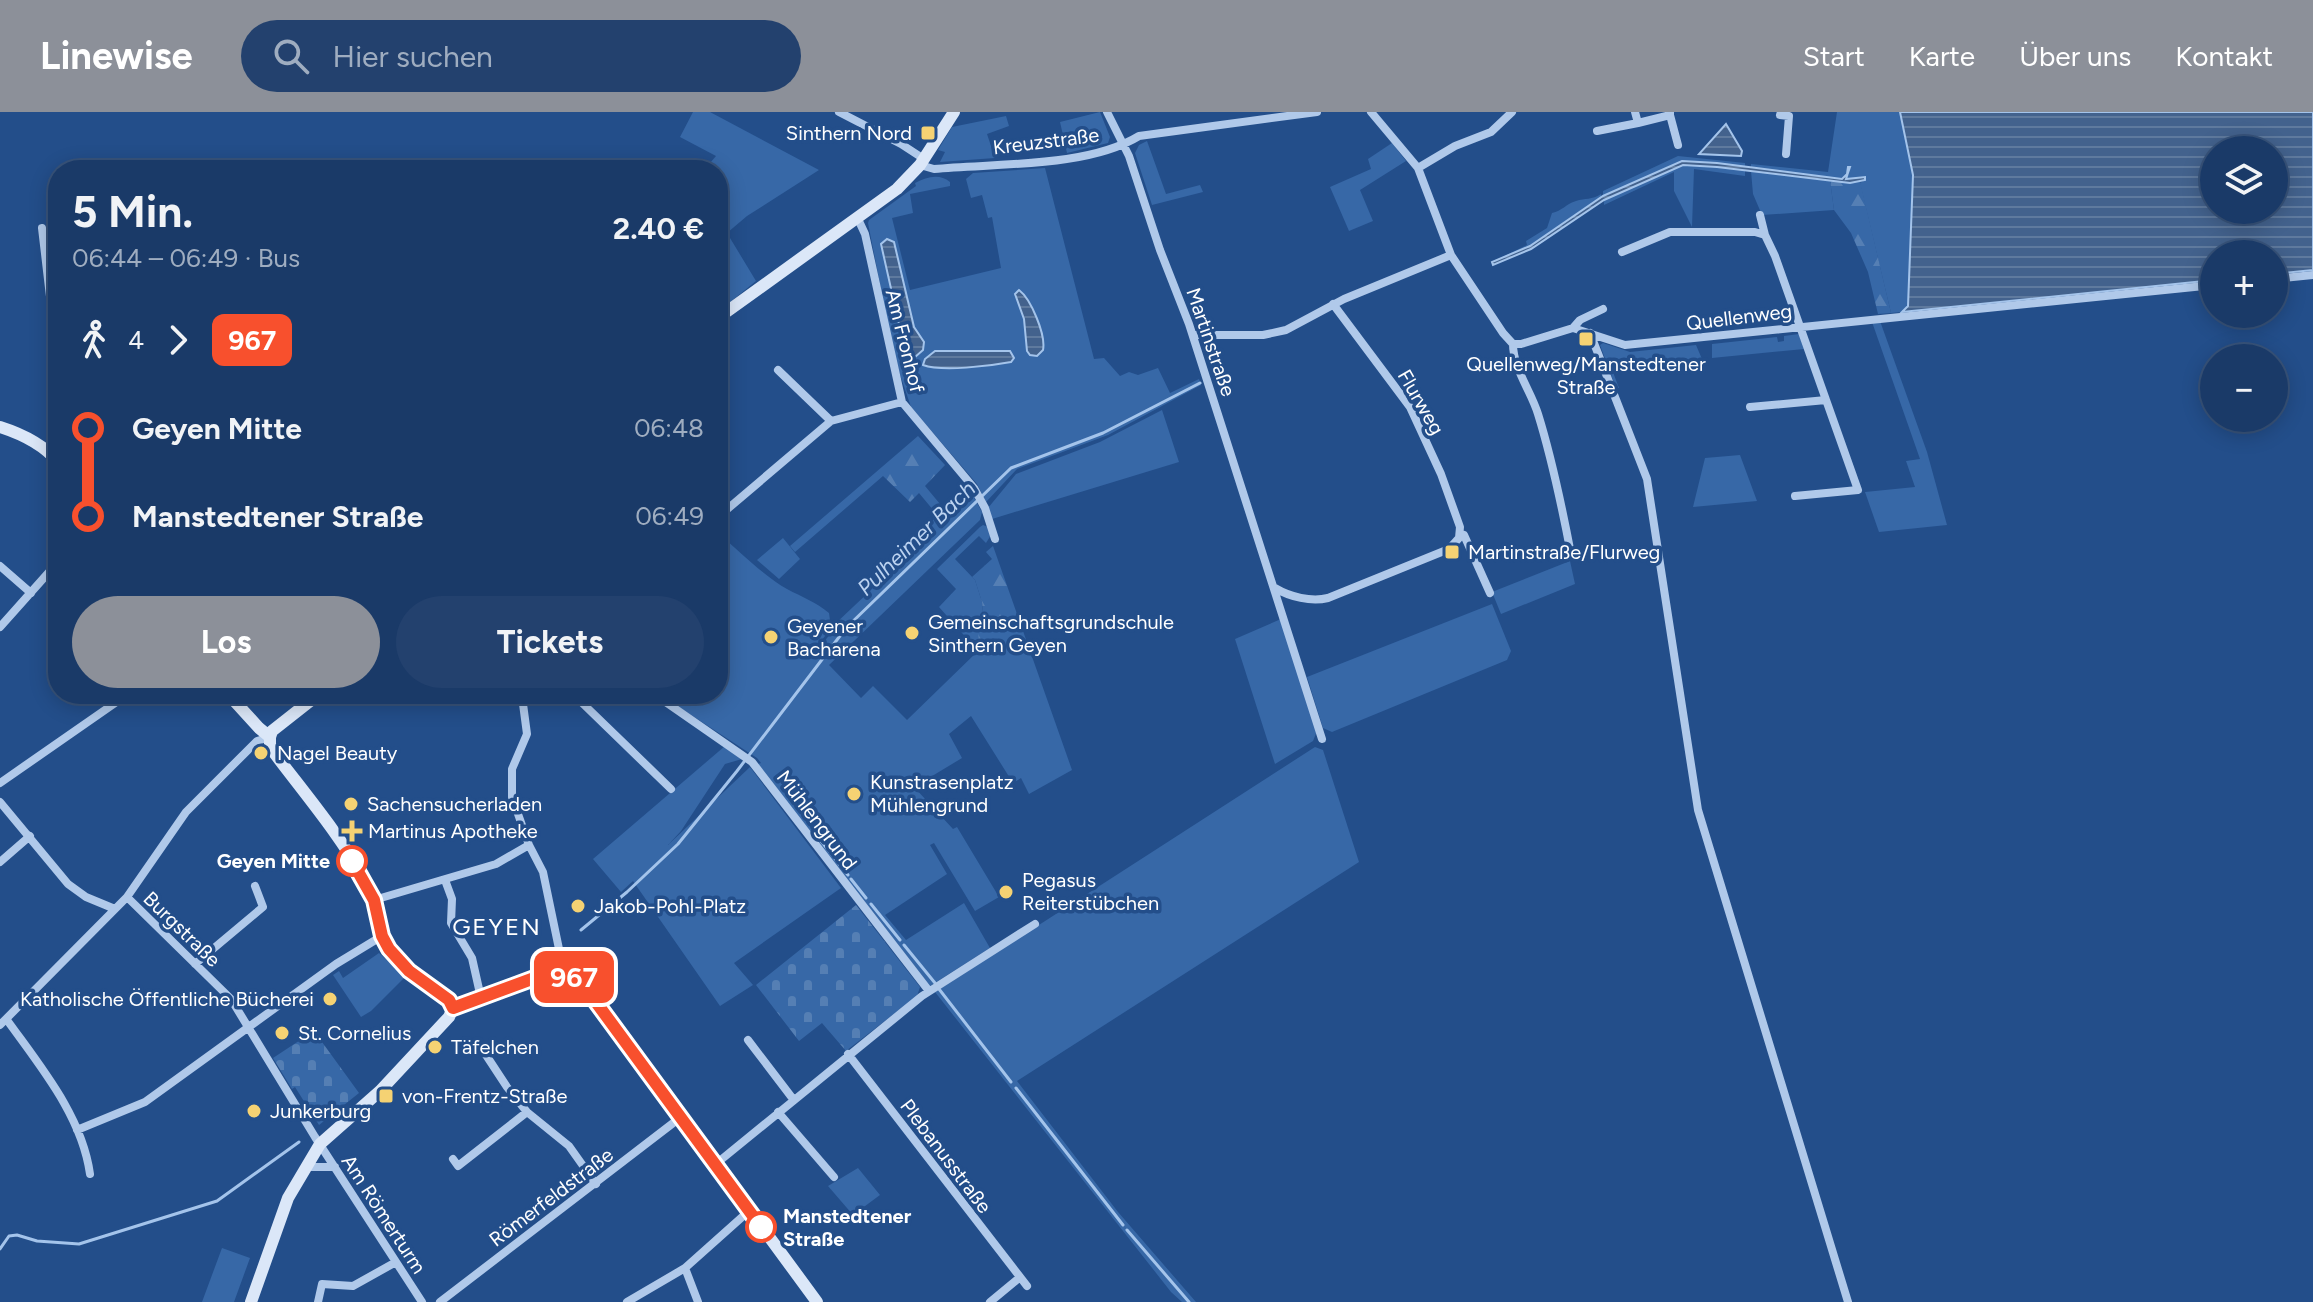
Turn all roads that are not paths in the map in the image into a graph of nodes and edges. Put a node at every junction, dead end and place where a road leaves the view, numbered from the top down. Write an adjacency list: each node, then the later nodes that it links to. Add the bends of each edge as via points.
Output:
1 (839, 112): 15 (street, via 901,144)
2 (954, 112): 15 (street)
3 (1107, 112): 13 (street, Martinstraße)
4 (1317, 112): 13 (street, Kreuzstraße, via 1139,136)
5 (1371, 112): 16 (street)
6 (1512, 112): 16 (street, via 1491,132)
7 (1635, 112): 10 (street)
8 (1781, 112): 14 (street, via 1789,116)
9 (1670, 113): 10 (street); 12 (street)
10 (1638, 123): 11 (street)
11 (1597, 131)
12 (1678, 145)
13 (1123, 146): 15 (street, Kreuzstraße, via 1059,159 934,169); 33 (street, Martinstraße)
14 (1786, 154)
15 (922, 162): 18 (street)
16 (1418, 168): 22 (street)
17 (1760, 215): 20 (street)
18 (858, 219): 29 (street); 37 (street, Am Fronhof)
19 (42, 228): 25 (street)
20 (1765, 235): 21 (street, via 1670,232); 30 (street)
21 (1622, 252)
22 (1451, 255): 27 (street); 34 (street)
23 (2313, 275): 24 (street)
24 (2288, 278)
25 (48, 279)
26 (2200, 286): 30 (street, Quellenweg)
27 (1333, 304): 33 (street, via 1274,334); 44 (street, Flurweg, via 1410,407)
28 (1603, 309): 31 (street)
29 (728, 310)
30 (1800, 326): 32 (street, Quellenweg, via 1625,345); 36 (street)
31 (1573, 328): 32 (street, Quellenweg); 34 (street)
32 (1590, 333): 110 (street, via 1647,479 1698,810)
33 (1193, 335): 49 (street, Martinstraße)
34 (1513, 344): 46 (street, via 1537,412)
35 (778, 370): 39 (street)
36 (1826, 400): 38 (street); 42 (street, via 1858,490)
37 (902, 402): 39 (street); 45 (street, Am Fronhof, via 974,488)
38 (1750, 407)
39 (831, 421): 43 (street)
40 (0, 427): 41 (street)
41 (48, 450)
42 (1795, 496)
43 (728, 509)
44 (1460, 530): 49 (street, via 1449,549 1328,598 1298,597); 51 (street, Flurweg)
45 (995, 539)
46 (1571, 554)
47 (0, 566): 50 (street)
48 (48, 573): 50 (street)
49 (1275, 587): 60 (street, Martinstraße)
50 (31, 593): 52 (street)
51 (1490, 593)
52 (0, 627)
53 (114, 704): 61 (street)
54 (237, 704): 59 (street)
55 (306, 704): 59 (street)
56 (523, 704): 65 (street, via 527,734 512,769 512,797)
57 (582, 704): 62 (street)
58 (668, 704): 76 (street, Mühlengrund, via 752,762)
59 (270, 737): 69 (street, via 257,741 186,812); 70 (street, via 275,754 334,833)
60 (1322, 739)
61 (0, 783)
62 (671, 789)
63 (0, 802): 64 (street)
64 (30, 836): 66 (street); 71 (street, via 68,884)
65 (529, 845): 67 (street, via 496,864); 75 (street, via 543,872)
66 (0, 862)
67 (445, 880): 70 (street); 77 (street, via 452,899 451,923 472,958)
68 (255, 886): 74 (street, via 263,907)
69 (127, 897): 71 (street); 74 (street, Burgstraße)
70 (374, 900): 73 (street)
71 (115, 909): 79 (street)
72 (1035, 924): 76 (street)
73 (382, 936): 78 (street, via 409,971); 80 (street)
74 (195, 964): 80 (street, Burgstraße, via 231,999)
75 (564, 973): 77 (street, via 548,973); 87 (street, via 591,994)
76 (929, 991): 83 (street)
77 (481, 998): 78 (street)
78 (453, 1008): 89 (street, via 380,1091)
79 (3, 1022): 88 (street, via 55,1087)
80 (249, 1026): 88 (street, via 145,1102); 89 (street, Burgstraße)
81 (748, 1040): 84 (street)
82 (484, 1052): 85 (street)
83 (848, 1054): 84 (street); 100 (street, Plebanusstraße)
84 (793, 1099): 86 (street)
85 (527, 1112): 90 (street, via 458,1166); 96 (street, via 569,1146)
86 (778, 1112): 91 (street); 95 (street)
87 (681, 1117): 91 (street); 96 (street, Römerfeldstraße)
88 (77, 1130): 94 (street)
89 (320, 1144): 92 (street); 93 (street, Am Römerturm)
90 (453, 1159)
91 (717, 1163): 97 (street)
92 (307, 1167): 93 (street); 102 (street, via 288,1198)
93 (335, 1167): 98 (street, Am Römerturm)
94 (90, 1174)
95 (834, 1177)
96 (596, 1184): 105 (street, Römerfeldstraße)
97 (750, 1210): 99 (street); 108 (street)
98 (396, 1262): 103 (street, via 353,1286 322,1284); 104 (street, Am Römerturm)
99 (685, 1268): 106 (street); 107 (street)
100 (1019, 1278): 101 (street, Plebanusstraße); 109 (street)
101 (1027, 1286)
102 (251, 1302)
103 (318, 1302)
104 (422, 1302)
105 (440, 1302)
106 (627, 1302)
107 (698, 1302)
108 (817, 1302)
109 (990, 1302)
110 (1848, 1302)

